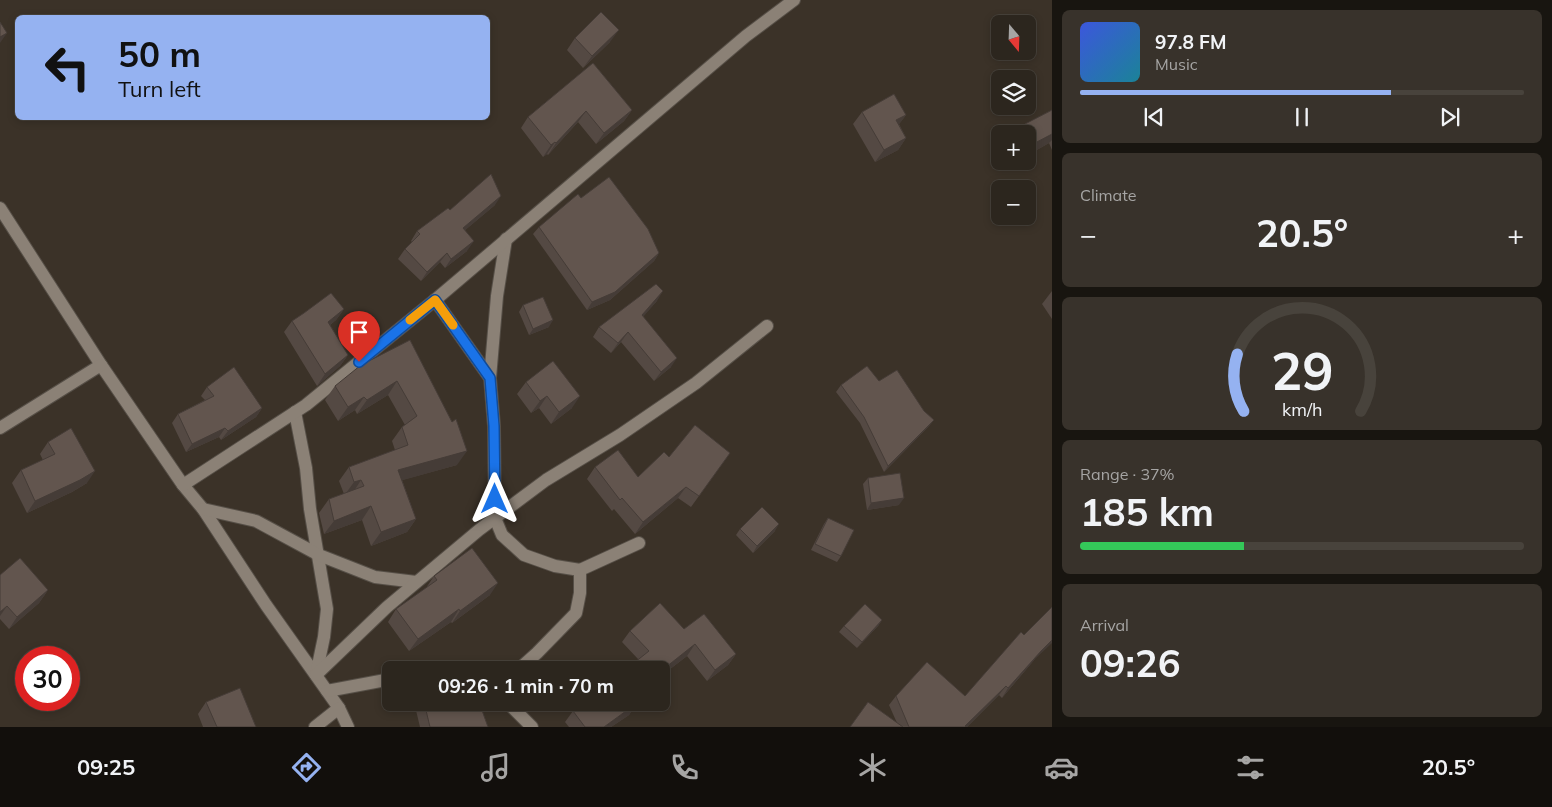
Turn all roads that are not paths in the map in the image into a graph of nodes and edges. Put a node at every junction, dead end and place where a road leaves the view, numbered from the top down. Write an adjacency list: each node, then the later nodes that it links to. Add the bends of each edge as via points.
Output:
1 (794, 0): 3 (street, via 746,36)
2 (0, 208): 6 (street)
3 (506, 239): 4 (street); 7 (street)
4 (435, 300): 7 (street); 8 (street)
5 (767, 326): 12 (street, via 696,383 546,480)
6 (102, 365): 9 (street); 10 (street)
7 (490, 378): 12 (street)
8 (295, 412): 10 (street); 14 (street)
9 (0, 428)
10 (183, 485): 11 (street)
11 (203, 509): 14 (street, via 256,521); 18 (street, via 266,606)
12 (495, 518): 15 (street, via 502,535 524,555 555,566); 16 (street)
13 (639, 543): 15 (street)
14 (319, 555): 16 (street, via 375,577); 18 (street, via 328,609)
15 (580, 570): 17 (street, via 576,613)
16 (416, 582): 18 (street)
17 (528, 661)
18 (316, 675): 20 (street)
19 (382, 681): 20 (street)
20 (327, 691): 21 (street)
21 (340, 708): 23 (street); 24 (street)
22 (516, 711): 25 (street)
23 (315, 727)
24 (348, 727)
25 (532, 727)

